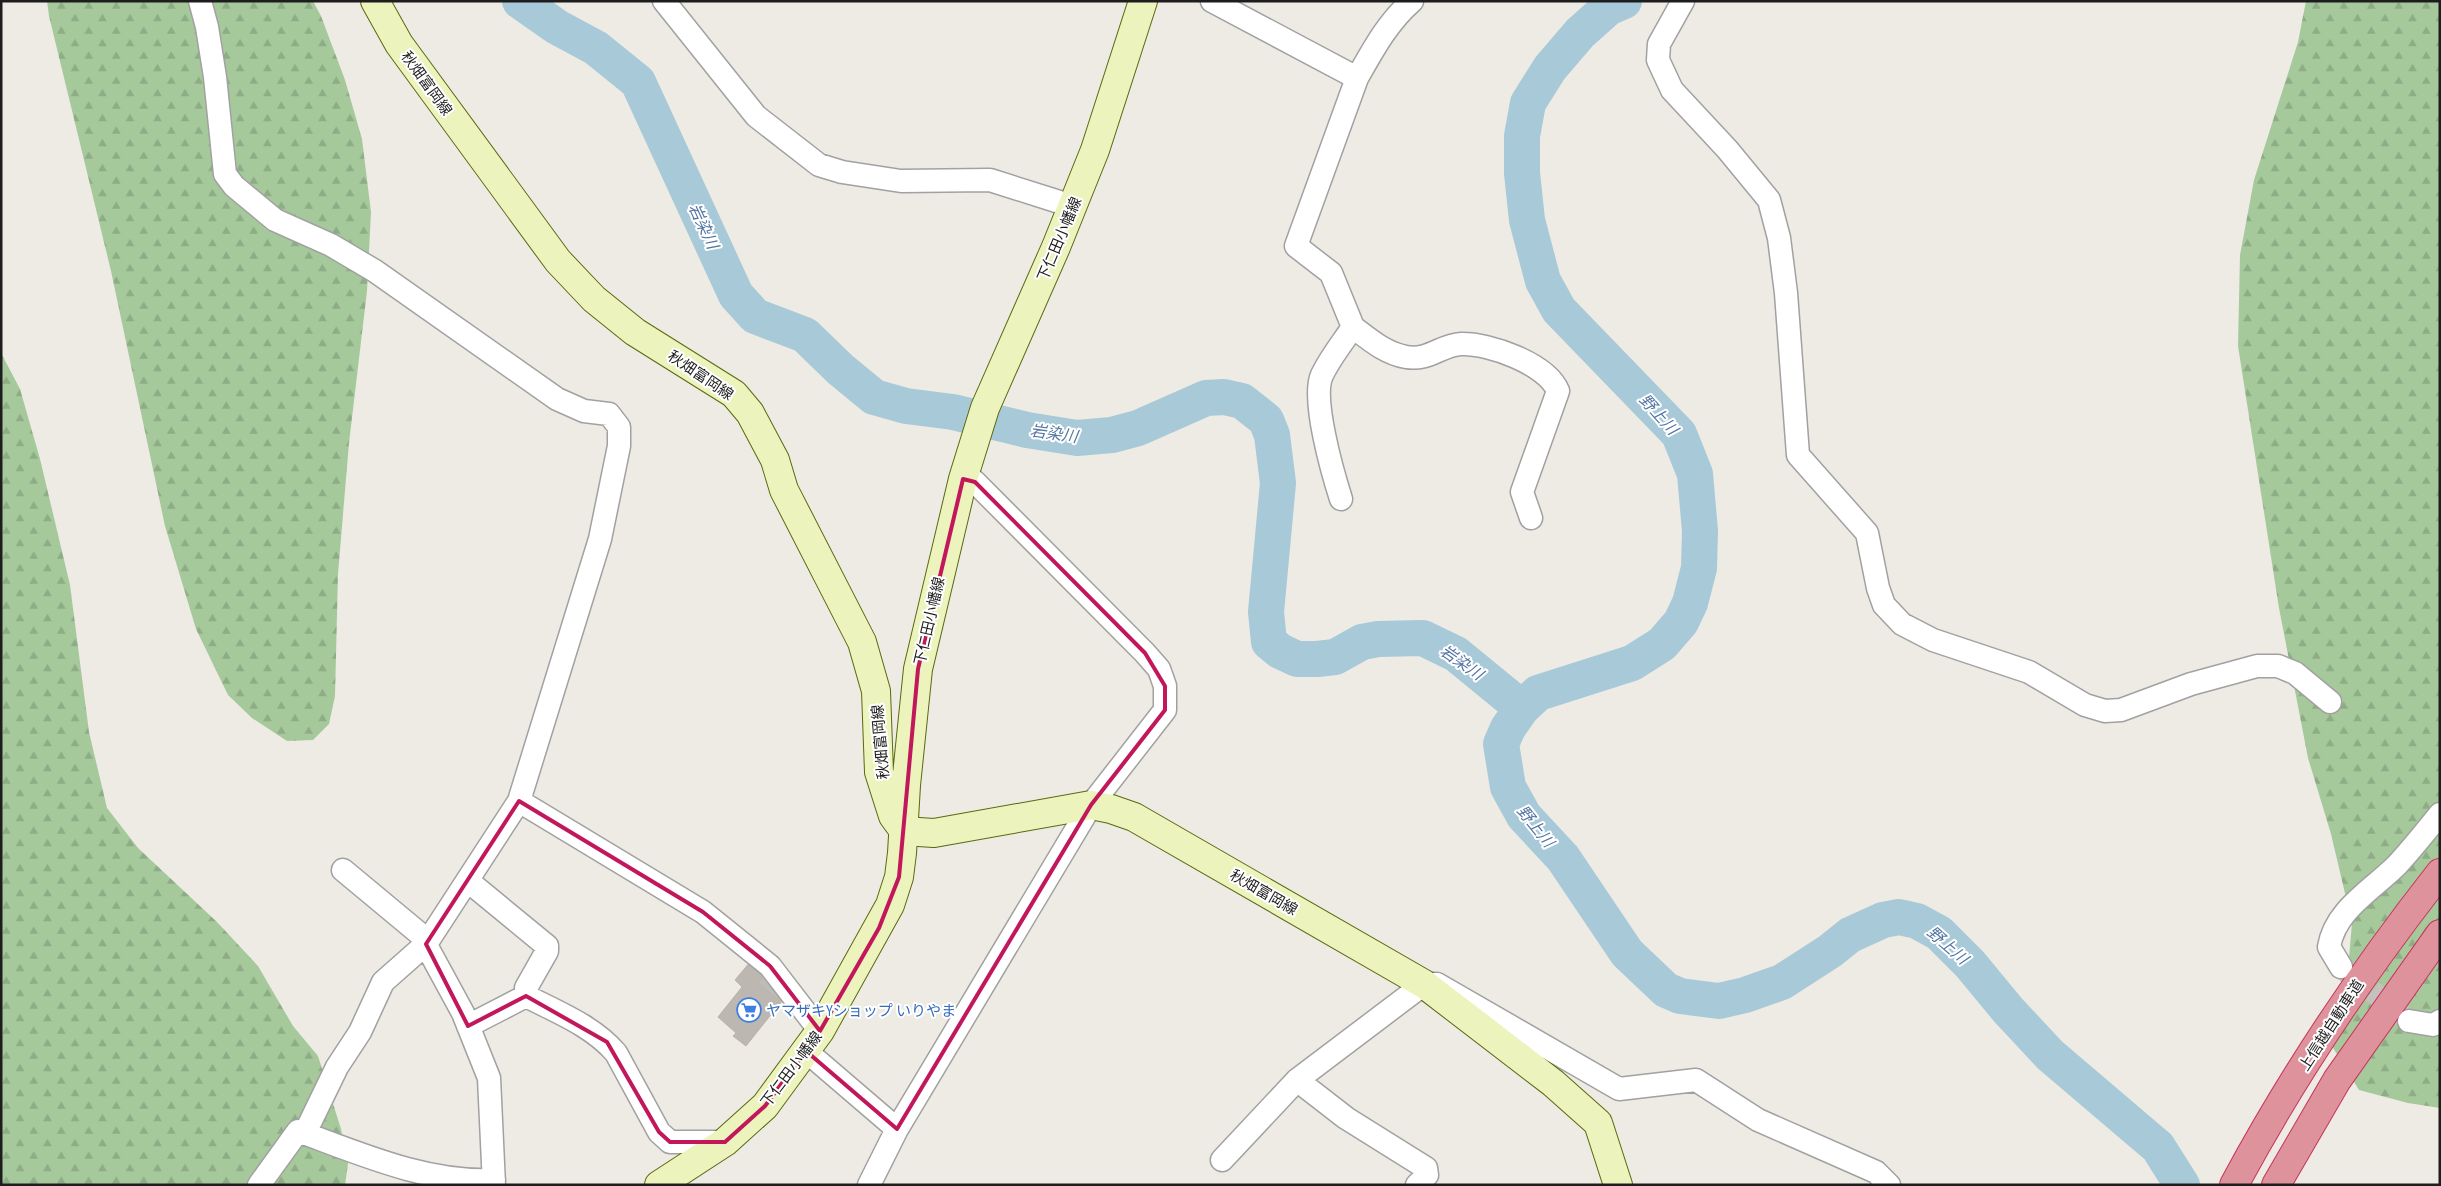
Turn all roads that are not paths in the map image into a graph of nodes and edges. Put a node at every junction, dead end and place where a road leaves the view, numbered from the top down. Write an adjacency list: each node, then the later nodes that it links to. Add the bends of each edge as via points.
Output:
1 (200, 1): 15 (street, via 215,77 225,174 234,186 276,220 331,245 375,271 557,398 584,410 610,414 619,427 619,446 600,539)
2 (375, 1): 18 (main road, 秋畑富岡線, via 399,44 558,261 594,299 635,332 734,394 750,413 775,460 784,490 862,642 876,691 879,772 893,816)
3 (664, 1): 9 (street, via 756,116 818,165 901,181 990,180)
4 (1143, 1): 9 (main road, 下仁田小幡線, via 1095,150)
5 (1212, 1): 8 (street)
6 (1412, 1): 8 (street, via 1384,31)
7 (1683, 1): 14 (street, via 1659,44 1658,60 1672,90 1727,149 1768,200 1779,238 1786,293 1798,455 1867,533 1884,605 1902,624 1933,640 2029,672 2085,704 2105,711 2121,710 2191,684 2257,666 2278,666 2295,673)
8 (1357, 78): 10 (street, via 1296,246 1331,273)
9 (1072, 206): 11 (main road, 下仁田小幡線, via 986,408)
10 (1353, 327): 12 (street, via 1321,376 1318,392 1328,457); 13 (street, via 1380,348 1407,357 1428,357 1446,347 1461,344 1502,350 1554,382 1558,391 1522,492)
11 (963, 479): 16 (street, via 975,482 1159,669 1165,686 1164,710); 18 (main road, 下仁田小幡線, via 918,669)
12 (1342, 499)
13 (1531, 518)
14 (2330, 702)
15 (519, 801): 21 (street); 30 (street, via 703,912 770,966)
16 (1091, 805): 18 (main road, 秋畑富岡線, via 934,833); 25 (main road, 秋畑富岡線, via 1134,817); 32 (street)
17 (2440, 814): 24 (street, via 2398,864 2342,915 2331,932 2329,947)
18 (903, 831): 30 (main road, 下仁田小幡線, via 899,878 890,905)
19 (343, 870): 23 (street, via 420,934)
20 (2440, 873): 43 (highway, 上信越自動車道, via 2357,983 2307,1060)
21 (468, 881): 23 (street); 26 (street, via 547,946 526,988)
22 (2440, 934): 44 (highway, via 2337,1080)
23 (426, 944): 29 (street); 33 (street, via 383,982)
24 (2341, 968)
25 (1424, 984): 31 (street); 41 (main road, 秋畑富岡線, via 1554,1083 1598,1123); 42 (street, via 1437,984 1619,1089 1696,1080 1758,1120 1876,1172)
26 (526, 996): 29 (street); 34 (street, via 607,1042 659,1132 670,1142)
27 (2409, 1021): 28 (street, via 2433,1025)
28 (2440, 1021)
29 (468, 1026): 36 (street, via 488,1078)
30 (813, 1041): 32 (street); 34 (main road, 下仁田小幡線, via 765,1106)
31 (1297, 1080): 35 (street); 40 (street, via 1346,1118 1426,1168 1427,1176)
32 (897, 1129): 39 (street)
33 (305, 1134): 36 (street, via 388,1165 469,1181); 37 (street, via 298,1131)
34 (725, 1142): 38 (main road, 下仁田小幡線)
35 (1222, 1160)
36 (494, 1182)
37 (258, 1185)
38 (660, 1185)
39 (869, 1185)
40 (1418, 1185)
41 (1618, 1185)
42 (1889, 1185)
43 (2234, 1185)
44 (2276, 1185)

